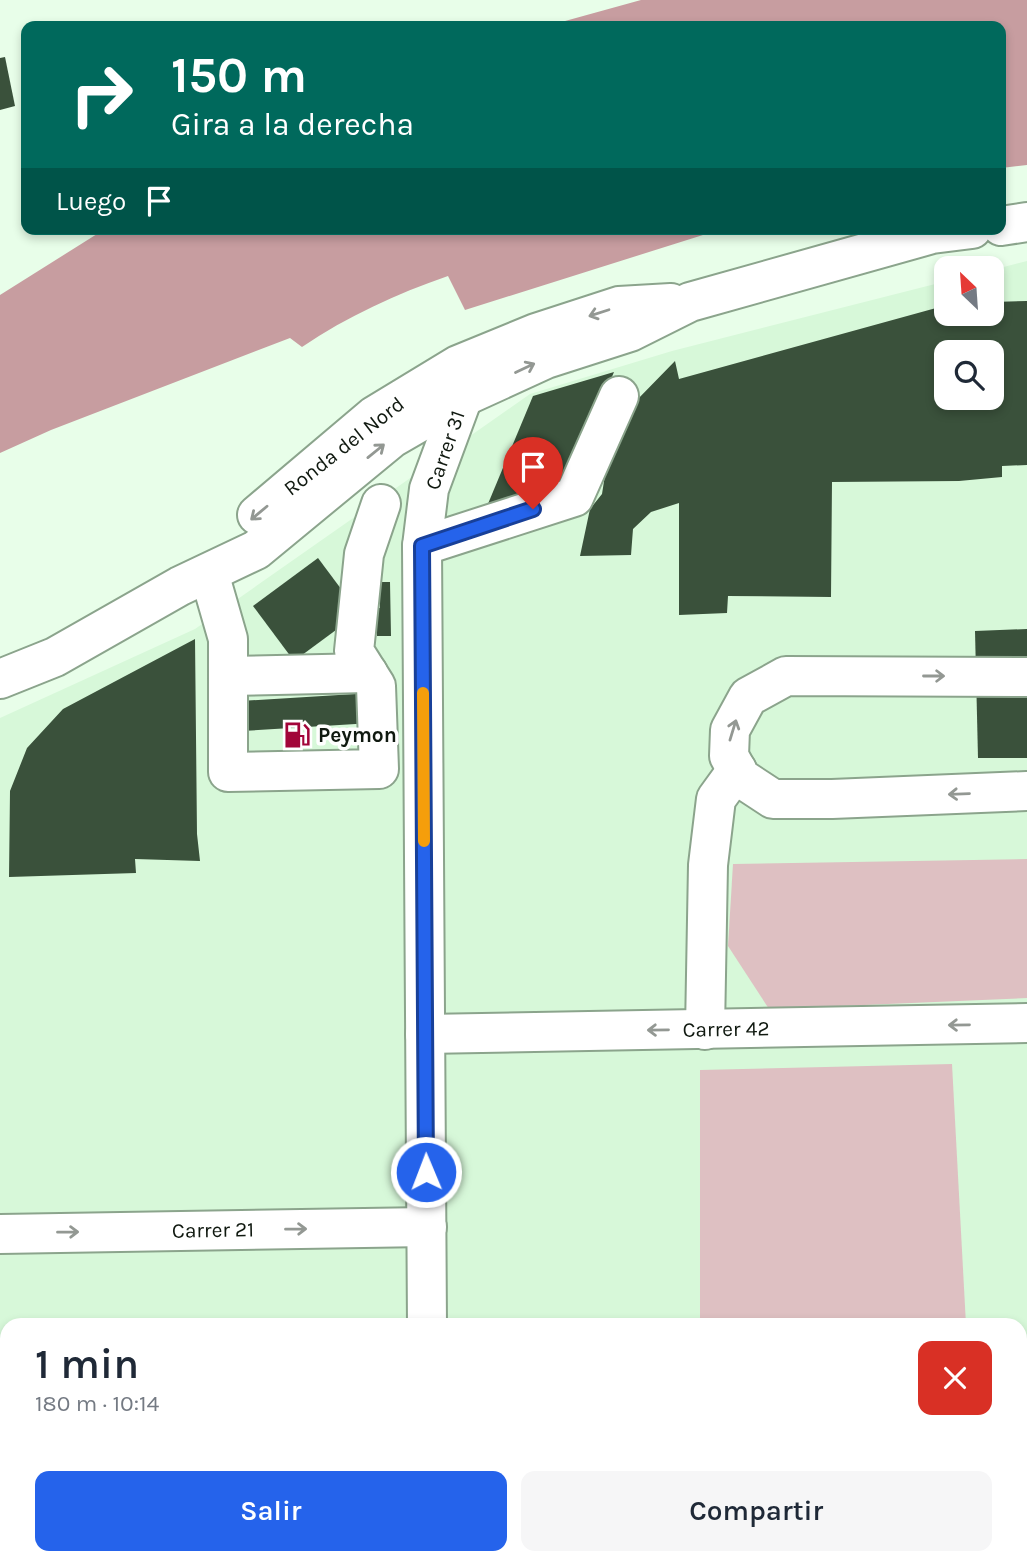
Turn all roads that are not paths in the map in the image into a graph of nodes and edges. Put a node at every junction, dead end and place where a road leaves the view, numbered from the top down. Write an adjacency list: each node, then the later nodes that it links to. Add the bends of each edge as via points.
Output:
1 (1027, 222): 2 (street)
2 (1006, 225)
3 (928, 235): 4 (street, Ronda del Nord)
4 (691, 302): 6 (street, Ronda del Nord, one-way to 4); 10 (street, Ronda del Nord, one-way to 10, via 619,306 458,365 374,416 241,528)
5 (619, 396): 9 (street, via 574,497)
6 (463, 397): 7 (street, Ronda del Nord, one-way to 6, via 392,438); 9 (street, Carrer 31, via 429,489)
7 (338, 482): 8 (street); 10 (street, Ronda del Nord, via 256,550)
8 (381, 503): 9 (street); 11 (street, via 364,554 354,650)
9 (422, 546): 19 (street, Carrer 31)
10 (195, 580): 12 (street, via 228,639); 14 (street, Ronda del Nord, via 55,657)
11 (368, 673): 12 (street); 12 (street, via 376,686 379,769 228,772)
12 (228, 676)
13 (1027, 677): 15 (street, one-way to 13, via 729,756 730,730 748,697 786,676)
14 (0, 679)
15 (737, 770): 16 (street, one-way to 15, via 773,799 741,778); 18 (street, via 716,799 708,865)
16 (1027, 792)
17 (1027, 1023): 18 (street, Carrer 42, one-way to 18)
18 (705, 1030): 19 (street, Carrer 42, one-way to 19)
19 (425, 1034): 20 (street, Carrer 31)
20 (427, 1227): 21 (street, Carrer 21, one-way to 20); 22 (street, Carrer 31)
21 (0, 1234)
22 (428, 1318)

